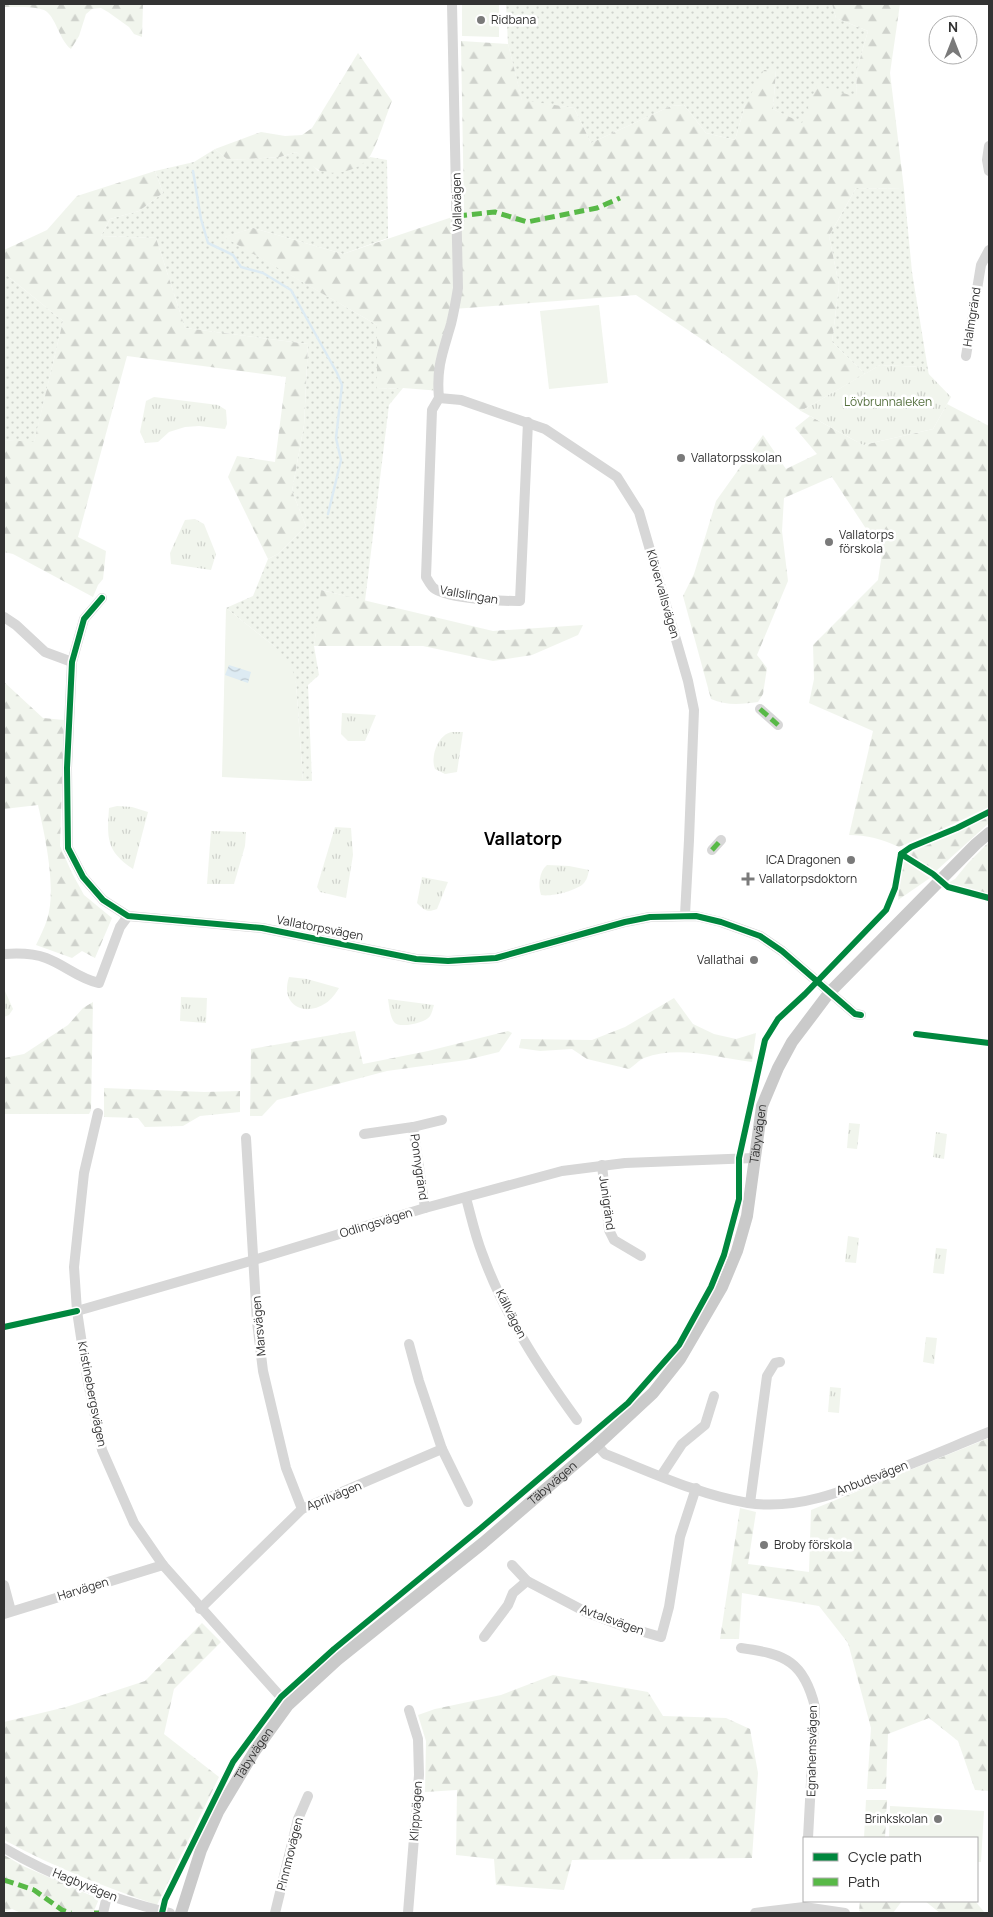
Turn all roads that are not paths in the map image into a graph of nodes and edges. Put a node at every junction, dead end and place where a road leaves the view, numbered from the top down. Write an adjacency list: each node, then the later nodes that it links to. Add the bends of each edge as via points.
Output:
1 (452, 4): 6 (street, Vallavägen, via 458,288 452,322 441,355)
2 (989, 146): 3 (street)
3 (989, 171)
4 (989, 250): 5 (street, Halmgränd, via 980,265)
5 (966, 356)
6 (438, 398): 7 (street, Klövervallsvägen, via 460,400); 7 (street, Vallslingan, via 432,410 426,577 434,588 451,594 520,601)
7 (528, 422): 16 (street, Klövervallsvägen, via 545,429 617,477 639,512 694,710)
8 (102, 598): 10 (street, Vallatorpsvägen, via 84,619)
9 (4, 617): 10 (street, via 45,652)
10 (72, 662): 17 (street, Vallatorpsvägen, via 67,768 68,848 83,878 103,900)
11 (760, 709): 12 (street)
12 (778, 725)
13 (989, 833): 19 (main road, Täbyvägen)
14 (721, 840): 15 (street)
15 (712, 850)
16 (684, 915): 17 (street, Vallatorpsvägen, via 625,922 496,958 448,961 416,959 262,928); 19 (street, Vallatorpsvägen, via 721,922 760,936)
17 (128, 916): 18 (street, via 120,926 99,983 87,981 46,958 21,953)
18 (4, 954)
19 (829, 993): 20 (street, via 854,1014); 26 (main road, Täbyvägen, via 792,1042 778,1068 762,1106)
20 (861, 1015)
21 (98, 1113): 32 (street, Kristinebergsvägen, via 84,1173 74,1267)
22 (442, 1120): 23 (street, Ponnygränd)
23 (413, 1127): 24 (street, Ponnygränd); 29 (street, Ponnygränd)
24 (364, 1134)
25 (246, 1138): 31 (street, Marsvägen)
26 (754, 1158): 27 (street, Odlingsvägen); 38 (main road, Täbyvägen, via 747,1216 722,1287 680,1359 653,1393)
27 (602, 1165): 28 (street, Odlingsvägen, via 562,1170); 30 (street, Junigränd, via 609,1230 614,1240)
28 (466, 1198): 29 (street, Odlingsvägen); 36 (street, Källvägen, via 482,1253 506,1308 546,1378)
29 (425, 1208): 31 (street, Odlingsvägen)
30 (641, 1256)
31 (254, 1260): 32 (street, Odlingsvägen); 44 (street, Marsvägen, via 263,1371 286,1468)
32 (78, 1311): 46 (street, Kristinebergsvägen, via 102,1450 134,1523)
33 (409, 1344): 39 (street)
34 (780, 1362): 43 (street, via 775,1363 767,1376)
35 (714, 1396): 40 (street, via 705,1425 682,1444)
36 (577, 1420)
37 (989, 1432): 43 (street, Anbudsvägen, via 819,1498 791,1504)
38 (598, 1445): 40 (street, Anbudsvägen, via 605,1454); 53 (main road, Täbyvägen, via 483,1543 337,1660)
39 (442, 1449): 42 (street); 44 (street, Aprilvägen)
40 (661, 1476): 41 (street, Anbudsvägen)
41 (696, 1488): 43 (street, Anbudsvägen); 47 (street, Avtalsvägen, via 680,1537 661,1637 586,1612)
42 (468, 1502)
43 (750, 1503)
44 (302, 1509): 49 (street, Aprilvägen)
45 (512, 1565): 47 (street, Avtalsvägen)
46 (163, 1566): 49 (street, Kristinebergsvägen); 50 (street, Harvägen)
47 (527, 1581): 51 (street, via 513,1593)
48 (4, 1585): 50 (street)
49 (200, 1609): 53 (street, Kristinebergsvägen)
50 (7, 1612)
51 (484, 1637)
52 (741, 1648): 56 (street, Egnahemsvägen, via 764,1651 786,1659 802,1673 811,1689 815,1707)
53 (288, 1705): 62 (main road, Täbyvägen, via 254,1752 218,1812 201,1850)
54 (409, 1710): 64 (street, Klippvägen, via 418,1739 419,1775)
55 (308, 1796): 63 (street, Pinnmovägen, via 298,1819)
56 (808, 1837)
57 (4, 1848): 58 (street, Hagbyvägen)
58 (107, 1896): 60 (street); 61 (street, Hagbyvägen)
59 (804, 1904): 65 (street); 66 (street)
60 (103, 1913)
61 (170, 1913)
62 (181, 1913)
63 (275, 1913)
64 (408, 1913)
65 (756, 1913)
66 (845, 1913)

